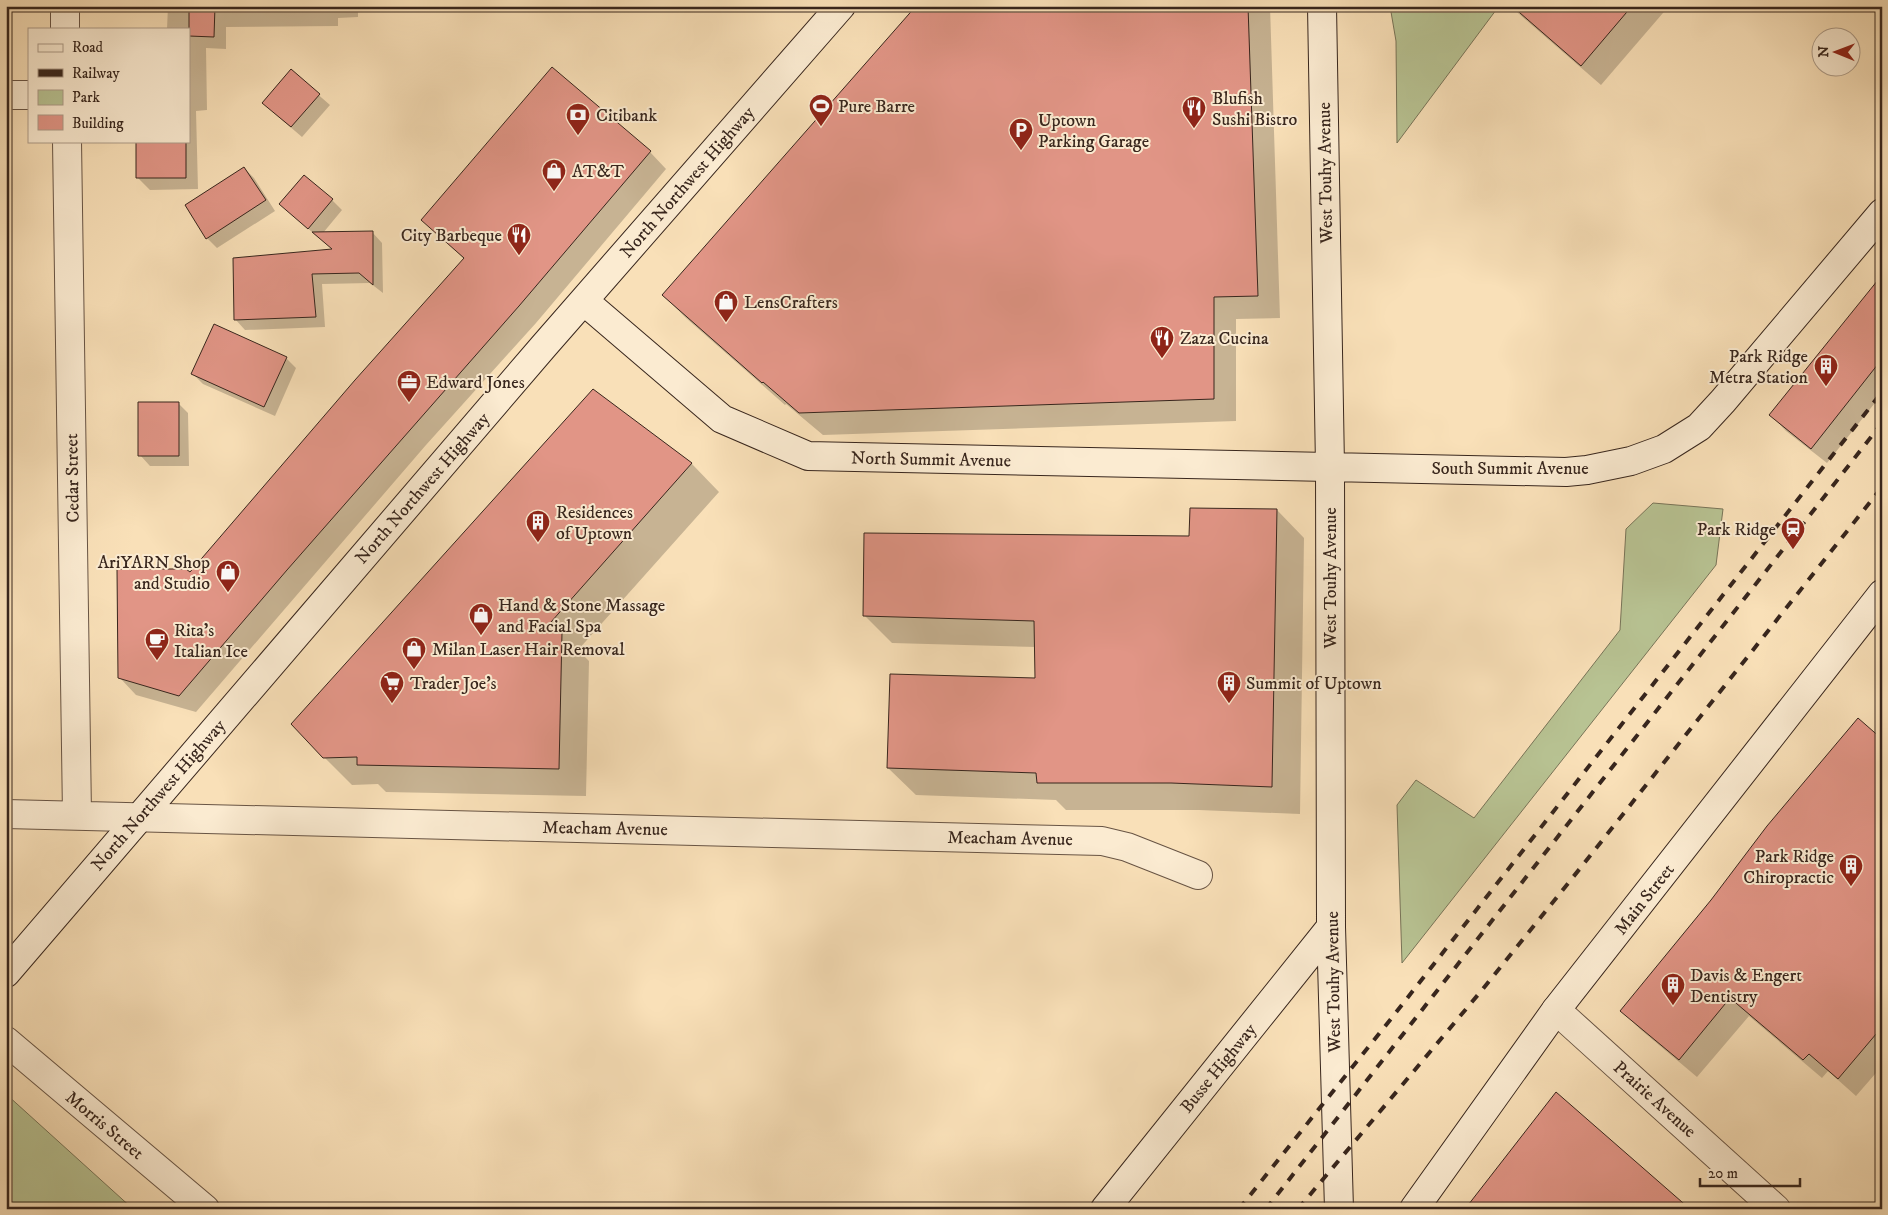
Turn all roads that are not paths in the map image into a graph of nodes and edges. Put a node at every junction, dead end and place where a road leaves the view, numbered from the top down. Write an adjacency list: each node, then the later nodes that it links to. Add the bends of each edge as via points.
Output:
1 (65, 6): 4 (street)
2 (841, 6): 9 (street, North Northwest Highway)
3 (1322, 6): 10 (street, West Touhy Avenue)
4 (65, 28)
5 (6, 95): 6 (street)
6 (28, 95)
7 (67, 142): 13 (street, Cedar Street)
8 (1882, 213): 10 (street, South Summit Avenue, via 1699,427 1664,449 1631,461 1566,472)
9 (584, 300): 10 (street, North Summit Avenue, via 722,418 808,456); 14 (street, North Northwest Highway)
10 (1330, 466): 16 (street, West Touhy Avenue)
11 (1882, 594): 18 (street, Main Street)
12 (6, 814): 13 (street, Meacham Avenue)
13 (77, 815): 14 (street, Meacham Avenue)
14 (140, 816): 15 (street, Meacham Avenue, via 1102,840); 17 (street, North Northwest Highway)
15 (1198, 875)
16 (1332, 927): 21 (street, Busse Highway); 22 (street, West Touhy Avenue)
17 (6, 973)
18 (1556, 1010): 23 (street, Main Street); 24 (street, Prairie Avenue)
19 (6, 1041): 20 (street, Morris Street)
20 (205, 1209)
21 (1105, 1209)
22 (1340, 1209)
23 (1414, 1209)
24 (1776, 1209)

